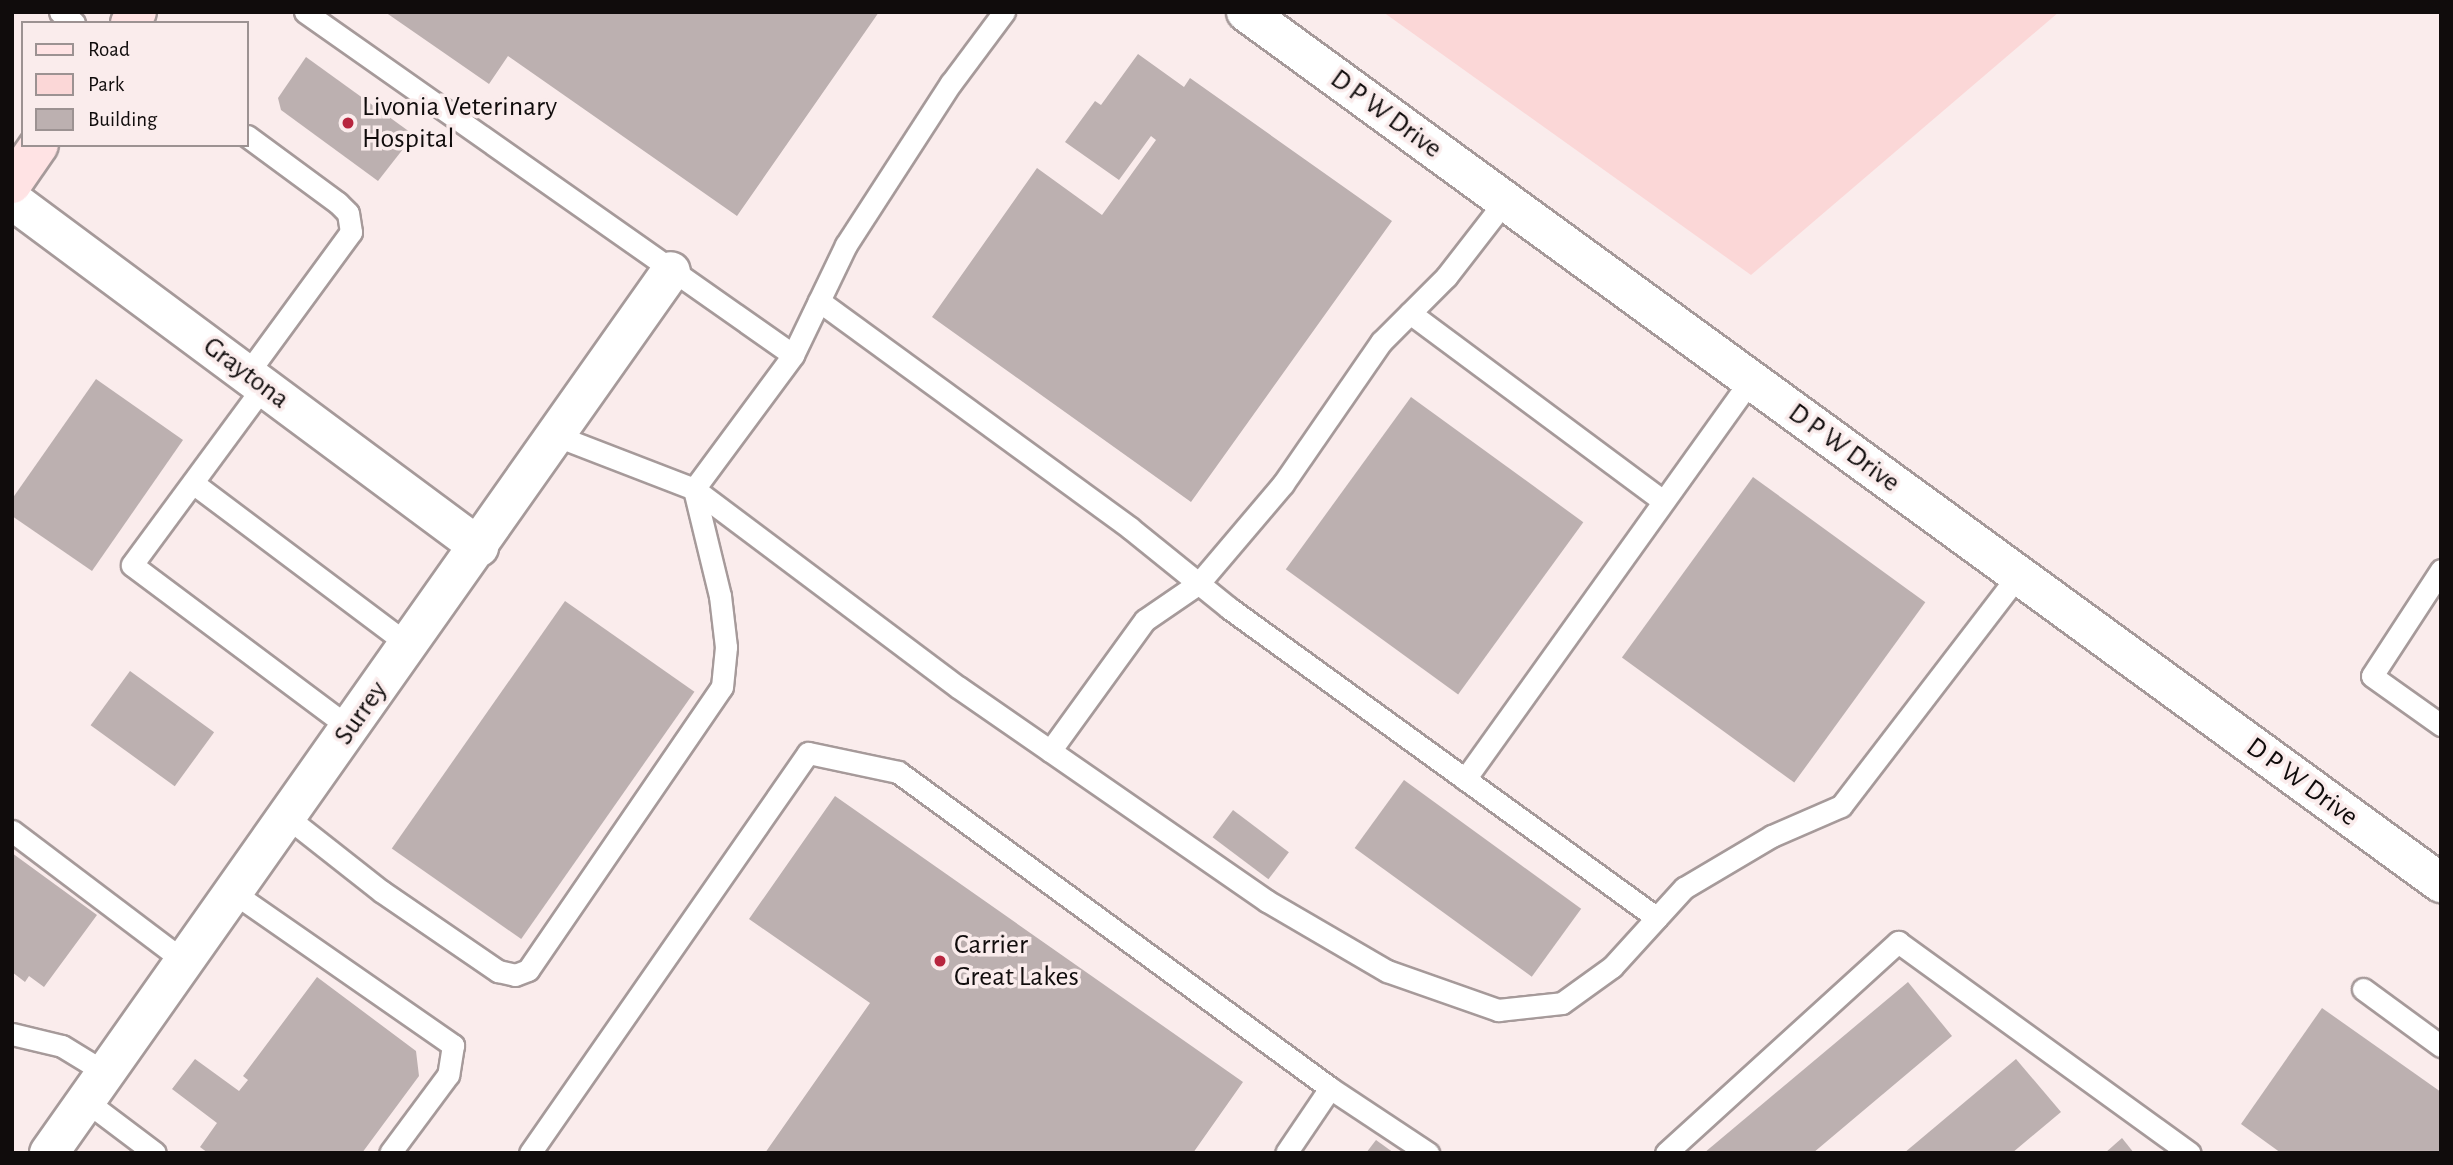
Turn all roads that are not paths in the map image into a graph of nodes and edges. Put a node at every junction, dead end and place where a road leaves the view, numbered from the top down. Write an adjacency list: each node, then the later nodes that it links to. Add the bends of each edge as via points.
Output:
1 (305, 12): 9 (lane)
2 (1004, 12): 10 (lane, via 951,83 846,245)
3 (1246, 12): 8 (street, D P W Drive)
4 (248, 137): 13 (lane, via 338,203 348,213 351,232)
5 (38, 147): 6 (main road)
6 (12, 184)
7 (12, 200): 13 (street, Graytona)
8 (1505, 201): 11 (lane, via 1446,277); 14 (street, D P W Drive)
9 (671, 271): 12 (lane); 15 (street, Surrey)
10 (819, 301): 12 (lane); 22 (lane)
11 (1410, 313): 18 (lane); 22 (lane, via 1381,342 1283,484)
12 (793, 355): 17 (lane)
13 (255, 380): 16 (lane); 19 (street, Graytona)
14 (1751, 380): 18 (lane); 21 (street, D P W Drive)
15 (557, 436): 17 (lane); 19 (street, Surrey)
16 (193, 483): 23 (lane); 25 (lane, via 132,565)
17 (694, 489): 26 (lane); 28 (lane, via 720,596 726,647 722,687 528,970 515,975 498,971 381,891)
18 (1663, 501): 27 (lane)
19 (479, 547): 23 (street, Surrey)
20 (2441, 570): 24 (lane, via 2372,676)
21 (2018, 575): 30 (street, D P W Drive); 32 (lane, via 1841,806 1772,836 1684,888)
22 (1199, 583): 26 (lane, via 1145,620); 27 (lane)
23 (409, 645): 25 (street, Surrey)
24 (2441, 725)
25 (350, 728): 28 (street, Surrey)
26 (1051, 751): 32 (lane, via 1267,901 1387,971 1498,1010 1562,1003 1612,967)
27 (1465, 779): 32 (lane)
28 (287, 817): 31 (street, Surrey)
29 (12, 831): 33 (lane)
30 (2441, 883)
31 (234, 893): 33 (street, Surrey); 41 (lane, via 453,1045 448,1075)
32 (1657, 918)
33 (185, 962): 37 (street, Surrey)
34 (2363, 989): 36 (lane)
35 (12, 1034): 37 (lane, via 62,1046)
36 (2441, 1046)
37 (96, 1087): 39 (street, Surrey); 40 (lane)
38 (1330, 1088): 42 (lane, via 898,772 808,752); 43 (lane); 44 (lane)
39 (49, 1153)
40 (155, 1153)
41 (390, 1153)
42 (530, 1153)
43 (1286, 1153)
44 (1428, 1153)
45 (1666, 1153): 46 (lane, via 1898,942)
46 (2190, 1153)

